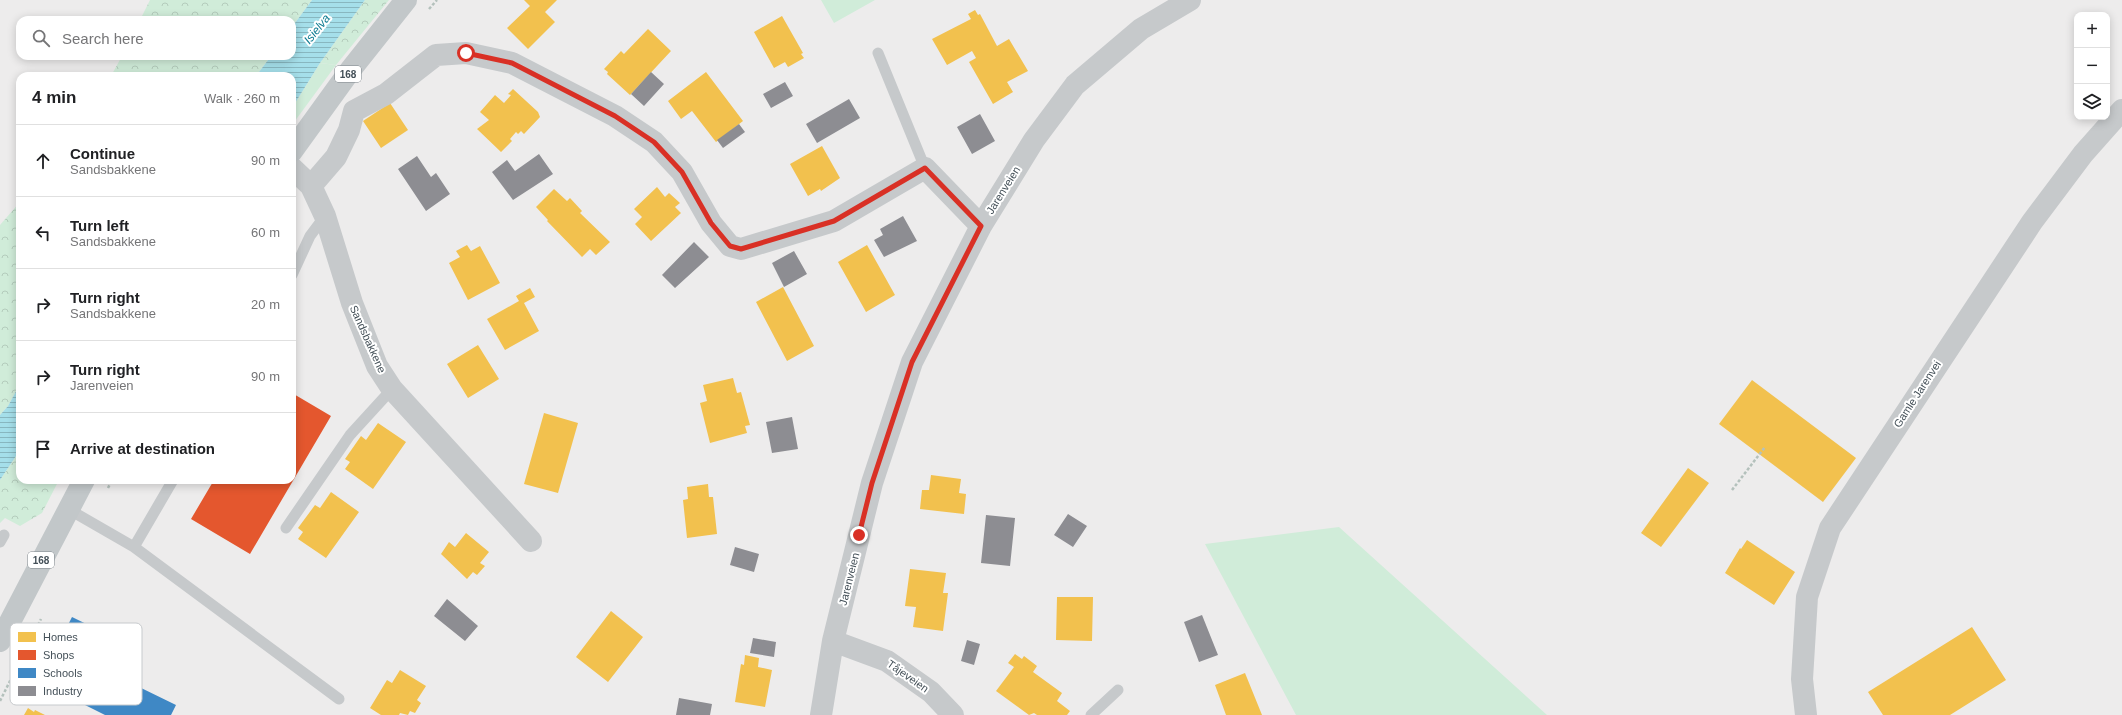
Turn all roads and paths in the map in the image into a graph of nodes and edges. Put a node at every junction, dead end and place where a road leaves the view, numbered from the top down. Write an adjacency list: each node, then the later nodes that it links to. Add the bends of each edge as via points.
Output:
1 (406, 0): 5 (main road, 168, via 352,68)
2 (1190, 0): 10 (street, Jarenveien, via 1141,29 1075,85 1034,140)
3 (878, 54): 6 (lane)
4 (2122, 110): 28 (street, Gamle Jarenvei, via 2083,154 2032,222 1830,528 1807,597 1802,679)
5 (296, 145)
6 (925, 168): 8 (street, via 834,221 741,249 730,246 711,223 682,172 654,142 615,116 512,63 466,53 436,55 386,94 354,111 349,130 336,157); 10 (street)
7 (296, 172): 8 (street, Sandsbakkene)
8 (311, 186): 9 (street, Sandsbakkene)
9 (325, 216): 11 (lane, via 310,236); 12 (street, Sandsbakkene, via 352,303 377,366)
10 (981, 226): 22 (street, Jarenveien, via 912,362 872,483)
11 (296, 266)
12 (392, 389): 18 (lane, via 350,435); 19 (street, Sandsbakkene)
13 (1766, 446): 16 (path)
14 (82, 484): 17 (main road, 168)
15 (171, 484): 20 (lane)
16 (1732, 490)
17 (68, 509): 20 (lane); 21 (main road, 168)
18 (286, 528)
19 (530, 541)
20 (134, 547): 24 (lane)
21 (0, 641)
22 (833, 641): 25 (street, Jarenveien); 26 (street, Tåjeveien, via 887,661 931,692)
23 (1118, 690): 27 (lane)
24 (339, 699)
25 (821, 715)
26 (953, 715)
27 (1091, 715)
28 (1806, 715)

